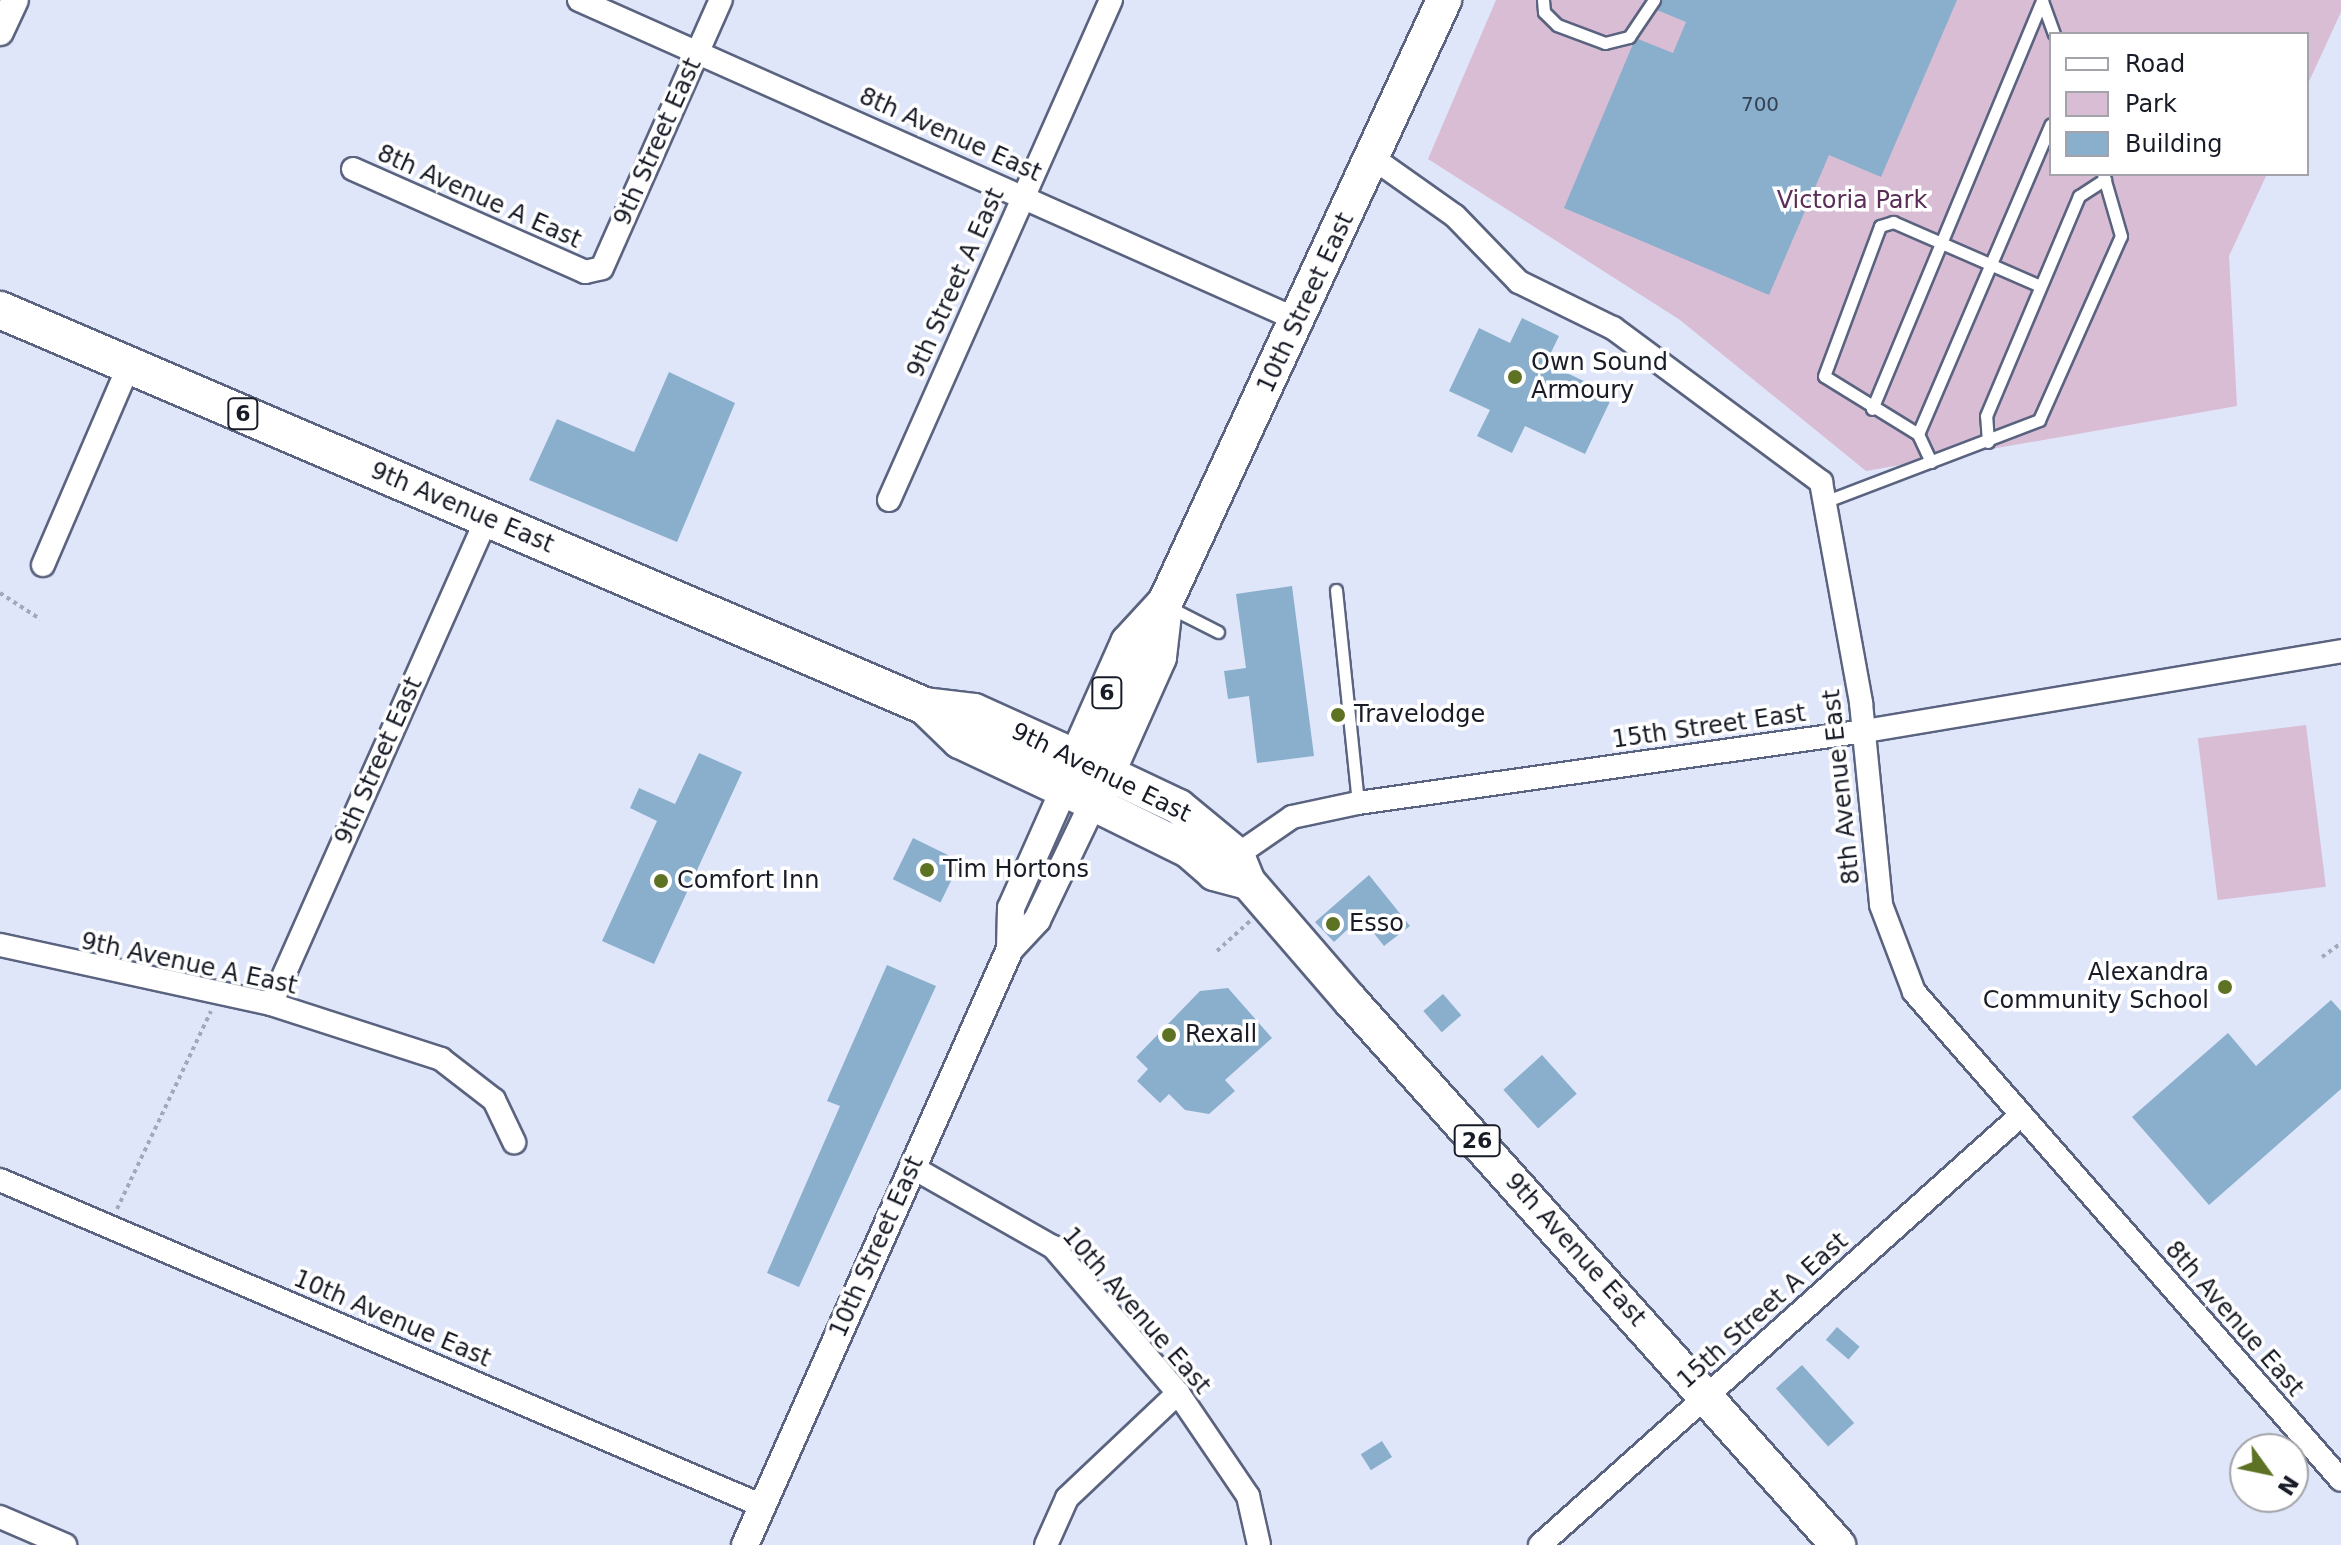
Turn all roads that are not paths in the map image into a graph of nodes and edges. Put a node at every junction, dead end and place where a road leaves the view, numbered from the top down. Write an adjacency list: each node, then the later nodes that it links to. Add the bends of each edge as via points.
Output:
1 (15, 0): 9 (street)
2 (579, 0): 11 (street, 8th Avenue East)
3 (721, 0): 11 (street, 9th Street East)
4 (1111, 0): 16 (street, 9th Street A East)
5 (1444, 0): 13 (main road, 10th Street East)
6 (1543, 0): 7 (lane, via 1544,12 1557,25 1605,43 1629,37)
7 (1654, 0)
8 (2042, 0): 10 (lane); 17 (lane)
9 (0, 32)
10 (2053, 32)
11 (698, 51): 16 (street, 8th Avenue East); 19 (street, 9th Street East, via 602,268)
12 (2049, 129): 18 (lane)
13 (1373, 158): 22 (main road, 10th Street East); 29 (street, 8th Avenue East, via 1455,216 1519,282 1613,328 1806,465 1821,482)
14 (353, 169): 19 (street, 8th Avenue A East)
15 (2104, 176): 20 (lane, via 2079,196); 26 (lane, via 2121,236 2044,413)
16 (1023, 196): 22 (street, 8th Avenue East); 28 (street, 9th Street A East)
17 (1941, 243): 18 (lane); 24 (lane); 24 (lane, via 1893,222 1880,226 1824,366 1829,383)
18 (1991, 265): 20 (lane); 25 (lane)
19 (585, 272)
20 (2040, 286): 26 (lane, via 1986,416)
21 (0, 310): 23 (highway, 9th Avenue East / 6)
22 (1298, 320): 33 (main road, 10th Street East)
23 (129, 365): 30 (highway, 9th Avenue East / 6); 31 (street)
24 (1872, 409): 25 (lane)
25 (1918, 434): 27 (lane)
26 (1988, 442): 27 (lane)
27 (1931, 462): 29 (lane)
28 (889, 500)
29 (1827, 501): 36 (street, 8th Avenue East)
30 (487, 518): 37 (highway, 9th Avenue East / 6, via 925,706 974,712); 41 (street, 9th Street East)
31 (43, 565)
32 (1336, 590): 38 (lane)
33 (1164, 605): 34 (lane); 37 (highway, 10th Street East / 6, via 1129,643)
34 (1218, 632)
35 (2341, 651): 36 (street, 15th Street East)
36 (1865, 731): 38 (street, 15th Street East); 42 (street, 8th Avenue East, via 1881,905 1896,957 1914,992)
37 (1085, 781): 39 (main road, 9th Avenue East, via 1214,873); 44 (street, 10th Street East, via 1011,908 1010,949)
38 (1358, 803): 39 (street, 15th Street East, via 1292,817 1256,836)
39 (1251, 881): 47 (main road, 9th Avenue East / 26)
40 (0, 945): 41 (street, 9th Avenue A East)
41 (271, 1004): 43 (street, 9th Avenue A East, via 441,1059 494,1100)
42 (2020, 1116): 47 (street, 15th Street A East); 48 (street, 8th Avenue East)
43 (514, 1142)
44 (912, 1167): 46 (street, 10th Avenue East, via 1053,1247); 49 (street, 10th Street East)
45 (0, 1180): 49 (street, 10th Avenue East)
46 (1178, 1393): 53 (street, via 1067,1498); 54 (street, 10th Avenue East, via 1248,1496)
47 (1707, 1397): 55 (street, 15th Street A East); 56 (main road, 9th Avenue East / 26)
48 (2341, 1480)
49 (763, 1506): 52 (street, 10th Street East)
50 (0, 1517): 51 (street)
51 (65, 1545)
52 (745, 1545)
53 (1046, 1545)
54 (1259, 1545)
55 (1540, 1545)
56 (1838, 1545)

